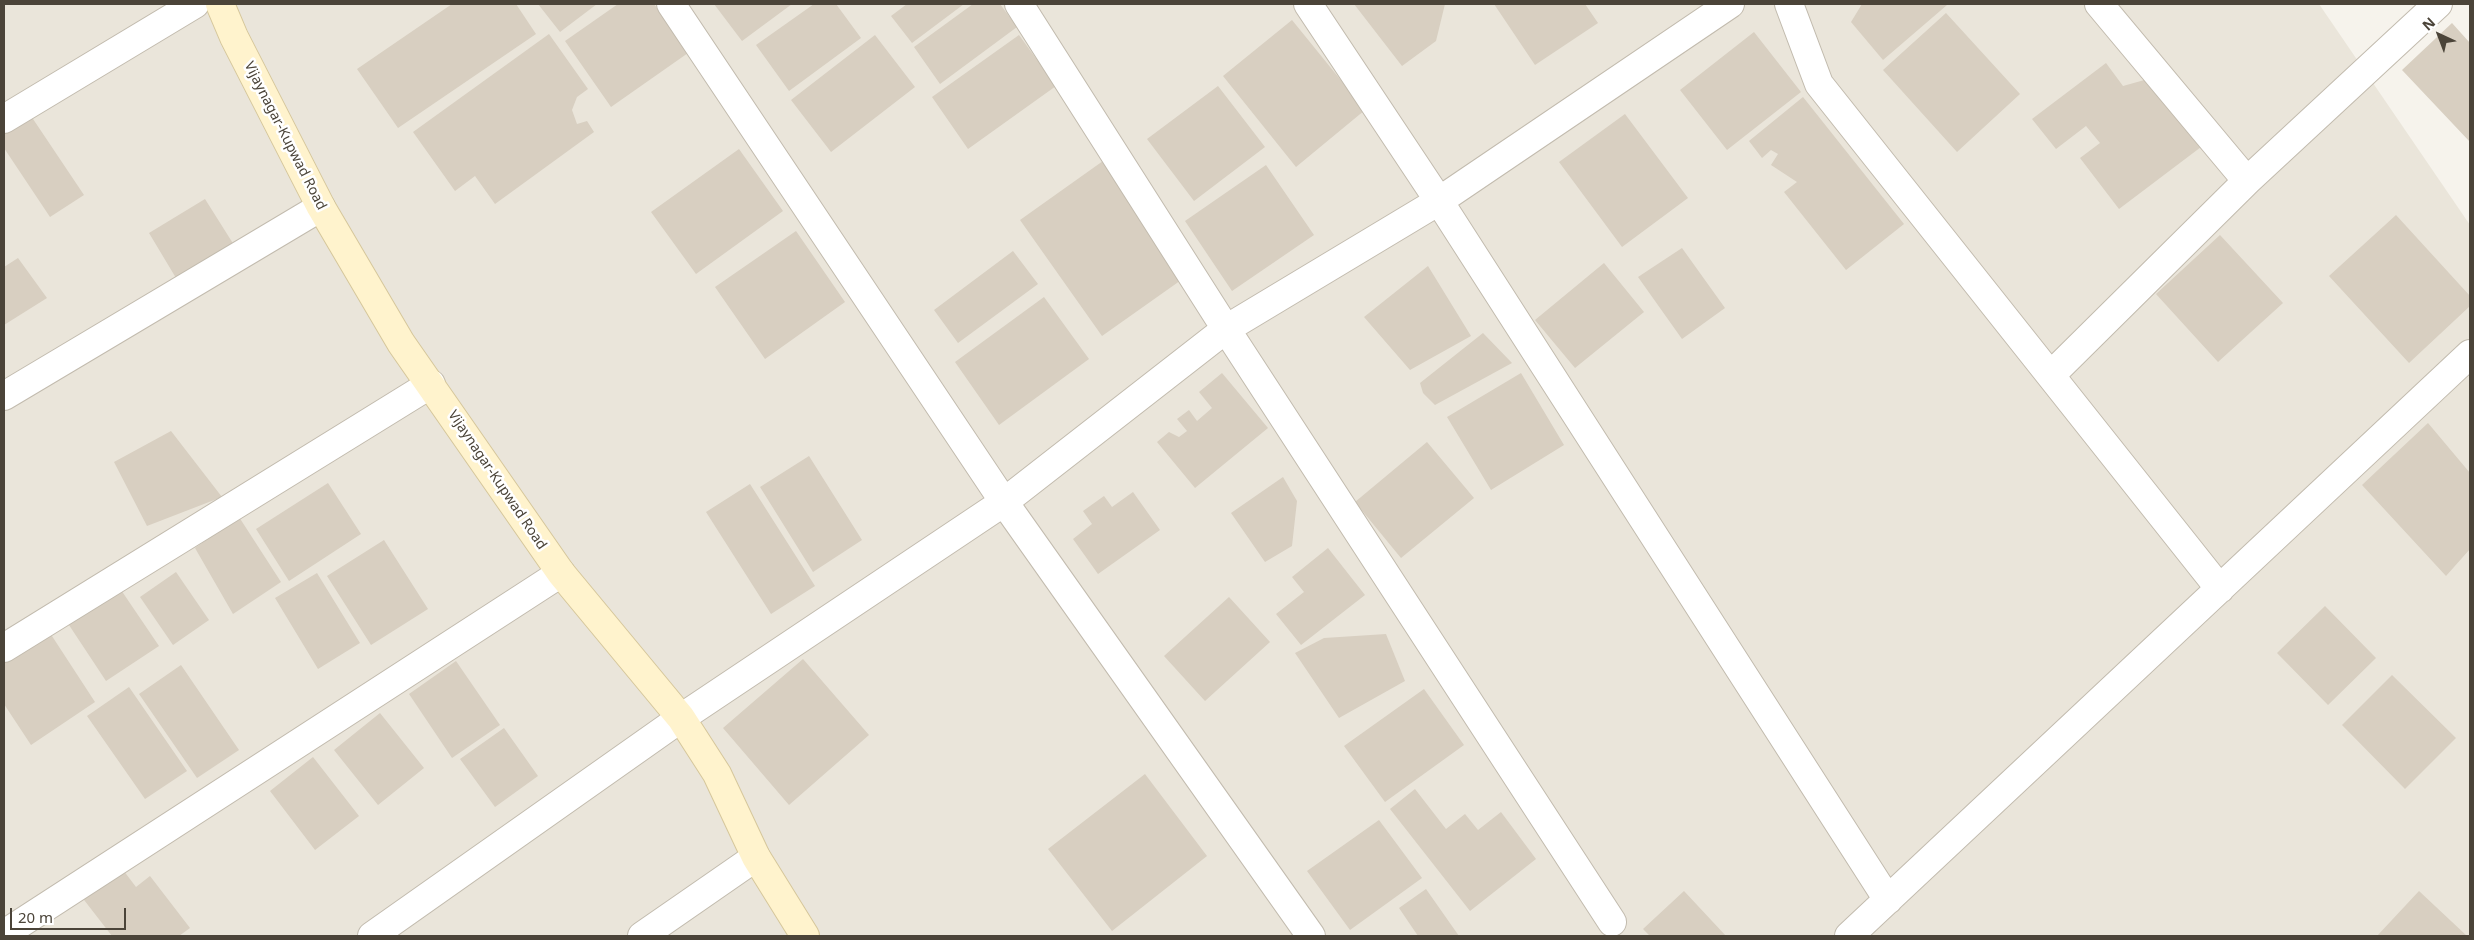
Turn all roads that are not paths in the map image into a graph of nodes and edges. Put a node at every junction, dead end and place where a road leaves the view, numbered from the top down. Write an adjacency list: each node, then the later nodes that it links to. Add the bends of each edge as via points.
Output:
1 (195, 4): 10 (street)
2 (220, 4): 13 (street, Vijaynagar-Kupwad Road)
3 (671, 4): 19 (street)
4 (1019, 4): 14 (street)
5 (1308, 4): 12 (street)
6 (1730, 4): 12 (street)
7 (1789, 4): 16 (street, via 1819,84)
8 (2099, 4): 11 (street)
9 (2438, 4): 11 (street)
10 (4, 119)
11 (2247, 181): 16 (street)
12 (1440, 202): 14 (street); 25 (street)
13 (321, 207): 17 (street, Vijaynagar-Kupwad Road, via 401,343); 18 (street)
14 (1226, 329): 19 (street); 26 (street)
15 (2470, 354): 21 (street)
16 (2052, 375): 21 (street)
17 (431, 384): 20 (street, Vijaynagar-Kupwad Road); 22 (street)
18 (4, 396)
19 (1004, 502): 23 (street); 31 (street)
20 (561, 573): 23 (street, Vijaynagar-Kupwad Road); 27 (street)
21 (2220, 588): 25 (street)
22 (4, 648)
23 (681, 718): 24 (street, Vijaynagar-Kupwad Road, via 718,774); 28 (street)
24 (756, 858): 29 (street); 30 (street, Vijaynagar-Kupwad Road)
25 (1888, 900): 32 (street)
26 (1612, 922)
27 (4, 934)
28 (372, 936)
29 (642, 936)
30 (805, 936)
31 (1311, 936)
32 (1849, 936)

